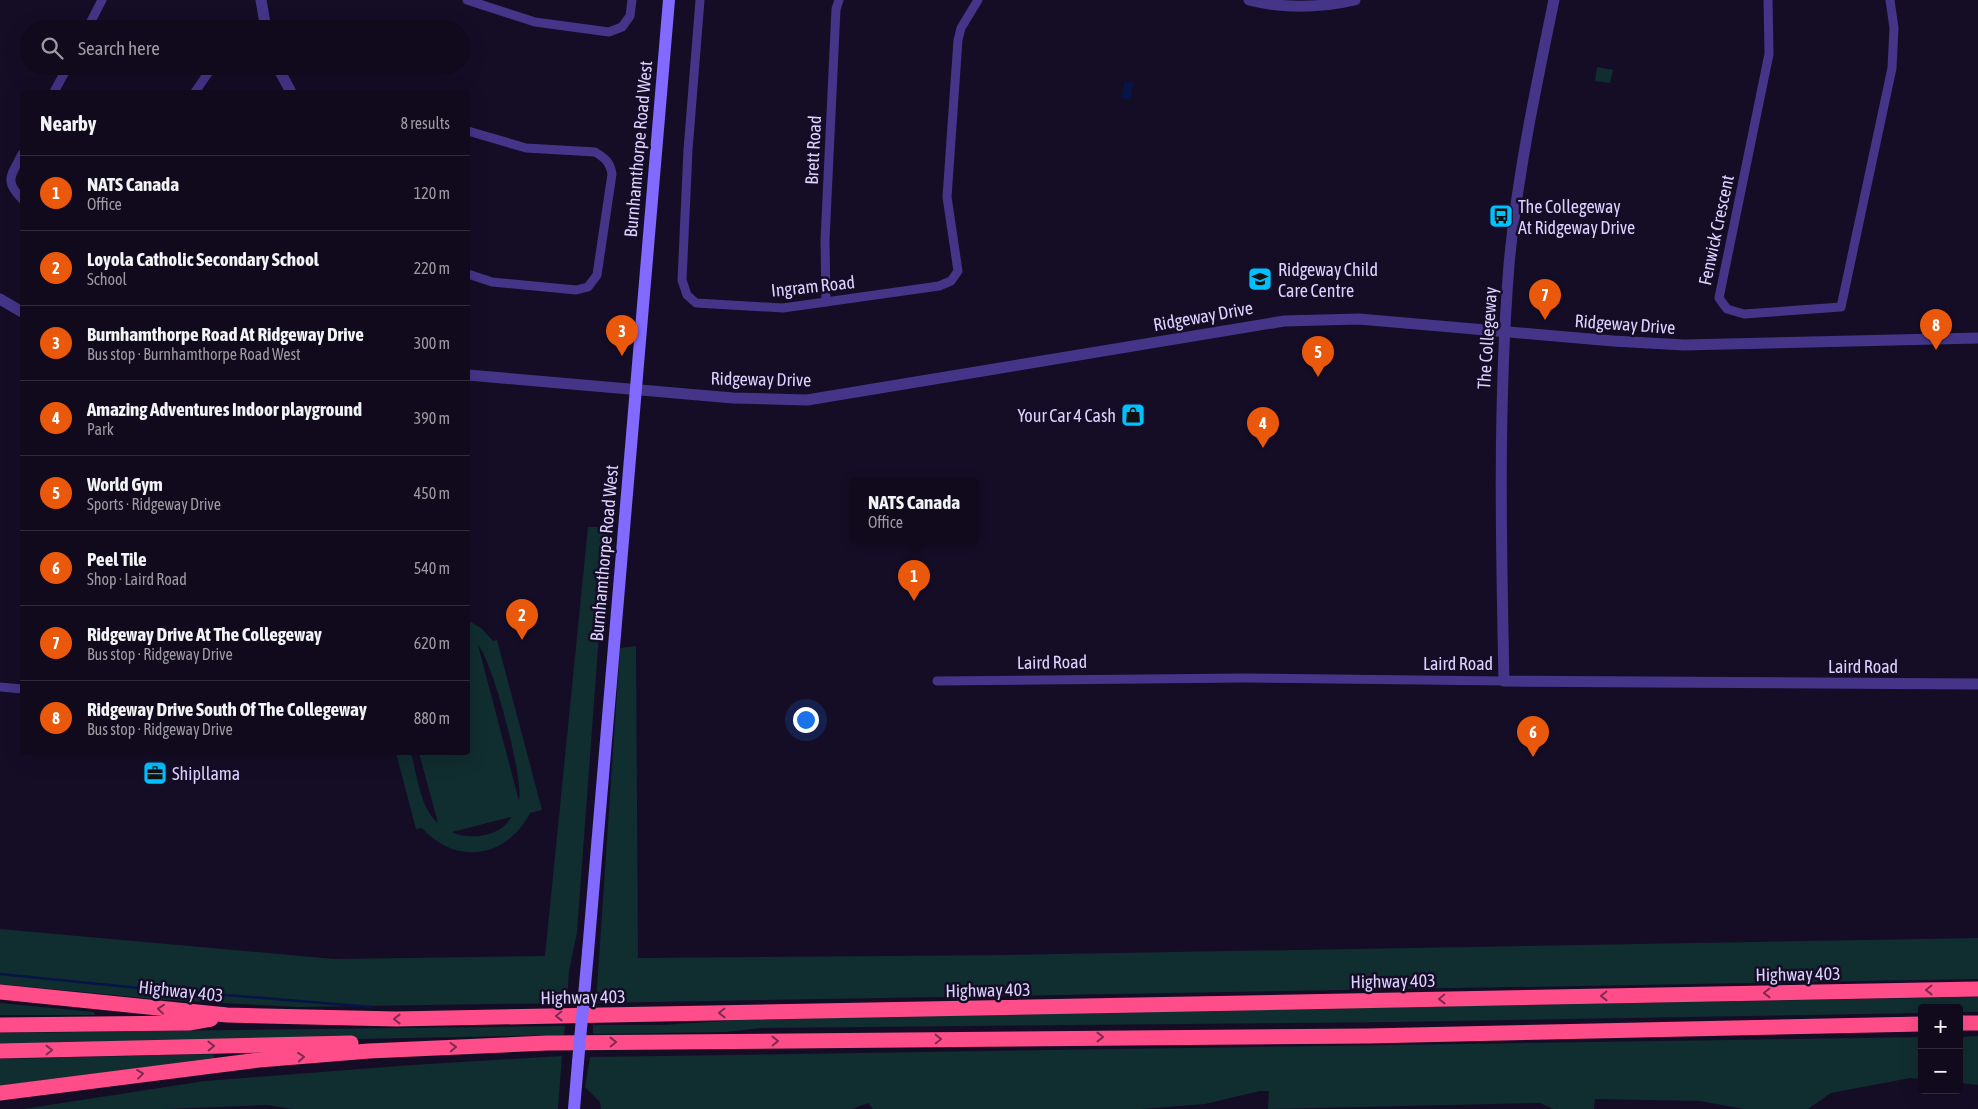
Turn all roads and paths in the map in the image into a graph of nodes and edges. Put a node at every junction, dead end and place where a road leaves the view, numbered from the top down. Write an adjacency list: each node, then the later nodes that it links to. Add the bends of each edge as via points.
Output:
1 (102, 0): 14 (street)
2 (261, 0): 15 (street)
3 (467, 0): 4 (street, via 535,22 609,32 622,27 630,16)
4 (632, 0)
5 (669, 0): 32 (main road, Burnhamthorpe Road West)
6 (700, 0): 27 (street, Ingram Road, via 682,271 687,295 696,303 768,308)
7 (838, 0): 27 (street, Brett Road, via 824,240)
8 (978, 0): 27 (street, Ingram Road, via 958,40 947,197 958,271 952,281 939,286)
9 (1249, 0): 10 (street, via 1296,7)
10 (1356, 0)
11 (1554, 0): 29 (street, The Collegeway, via 1533,99 1514,226)
12 (1768, 0): 13 (street, Fenwick Crescent, via 1769,54 1719,298 1728,309 1744,314 1841,307 1892,68 1894,28)
13 (1890, 0)
14 (92, 20)
15 (264, 20)
16 (63, 75): 19 (street)
17 (207, 75): 20 (street)
18 (282, 75): 21 (street)
19 (55, 90)
20 (196, 90)
21 (290, 90)
22 (470, 132): 25 (street, via 526,148 595,152 610,164 612,174 597,275 588,287 576,290 492,282)
23 (20, 158): 24 (street, via 10,180)
24 (20, 197)
25 (470, 275)
26 (0, 299): 28 (street)
27 (826, 302)
28 (20, 311)
29 (1506, 332): 30 (street, Ridgeway Drive, via 1684,345); 32 (street, Ridgeway Drive, via 1359,319 1284,321 807,400); 34 (street, The Collegeway, via 1500,409)
30 (1978, 338)
31 (470, 375): 32 (street, Ridgeway Drive)
32 (635, 391): 50 (main road, Burnhamthorpe Road West, bridge)
33 (937, 681): 34 (street, Laird Road, via 1186,678)
34 (1504, 681): 35 (street, Laird Road)
35 (1978, 684)
36 (0, 687): 37 (street)
37 (20, 689)
38 (1978, 989): 40 (highway, Highway 403, one-way to 40, via 396,1019)
39 (0, 992): 40 (highway, Highway 403, one-way to 39)
40 (227, 1015): 44 (highway, via 189,1023)
41 (1963, 1023): 42 (highway)
42 (1978, 1023)
43 (1918, 1024): 46 (highway, one-way to 43, via 547,1043 1378,1036)
44 (0, 1025)
45 (0, 1050): 46 (highway, one-way to 46, via 354,1043)
46 (369, 1051): 47 (highway, one-way to 46)
47 (91, 1080): 48 (highway); 49 (highway, via 54,1093)
48 (0, 1093)
49 (0, 1103)
50 (574, 1109)

